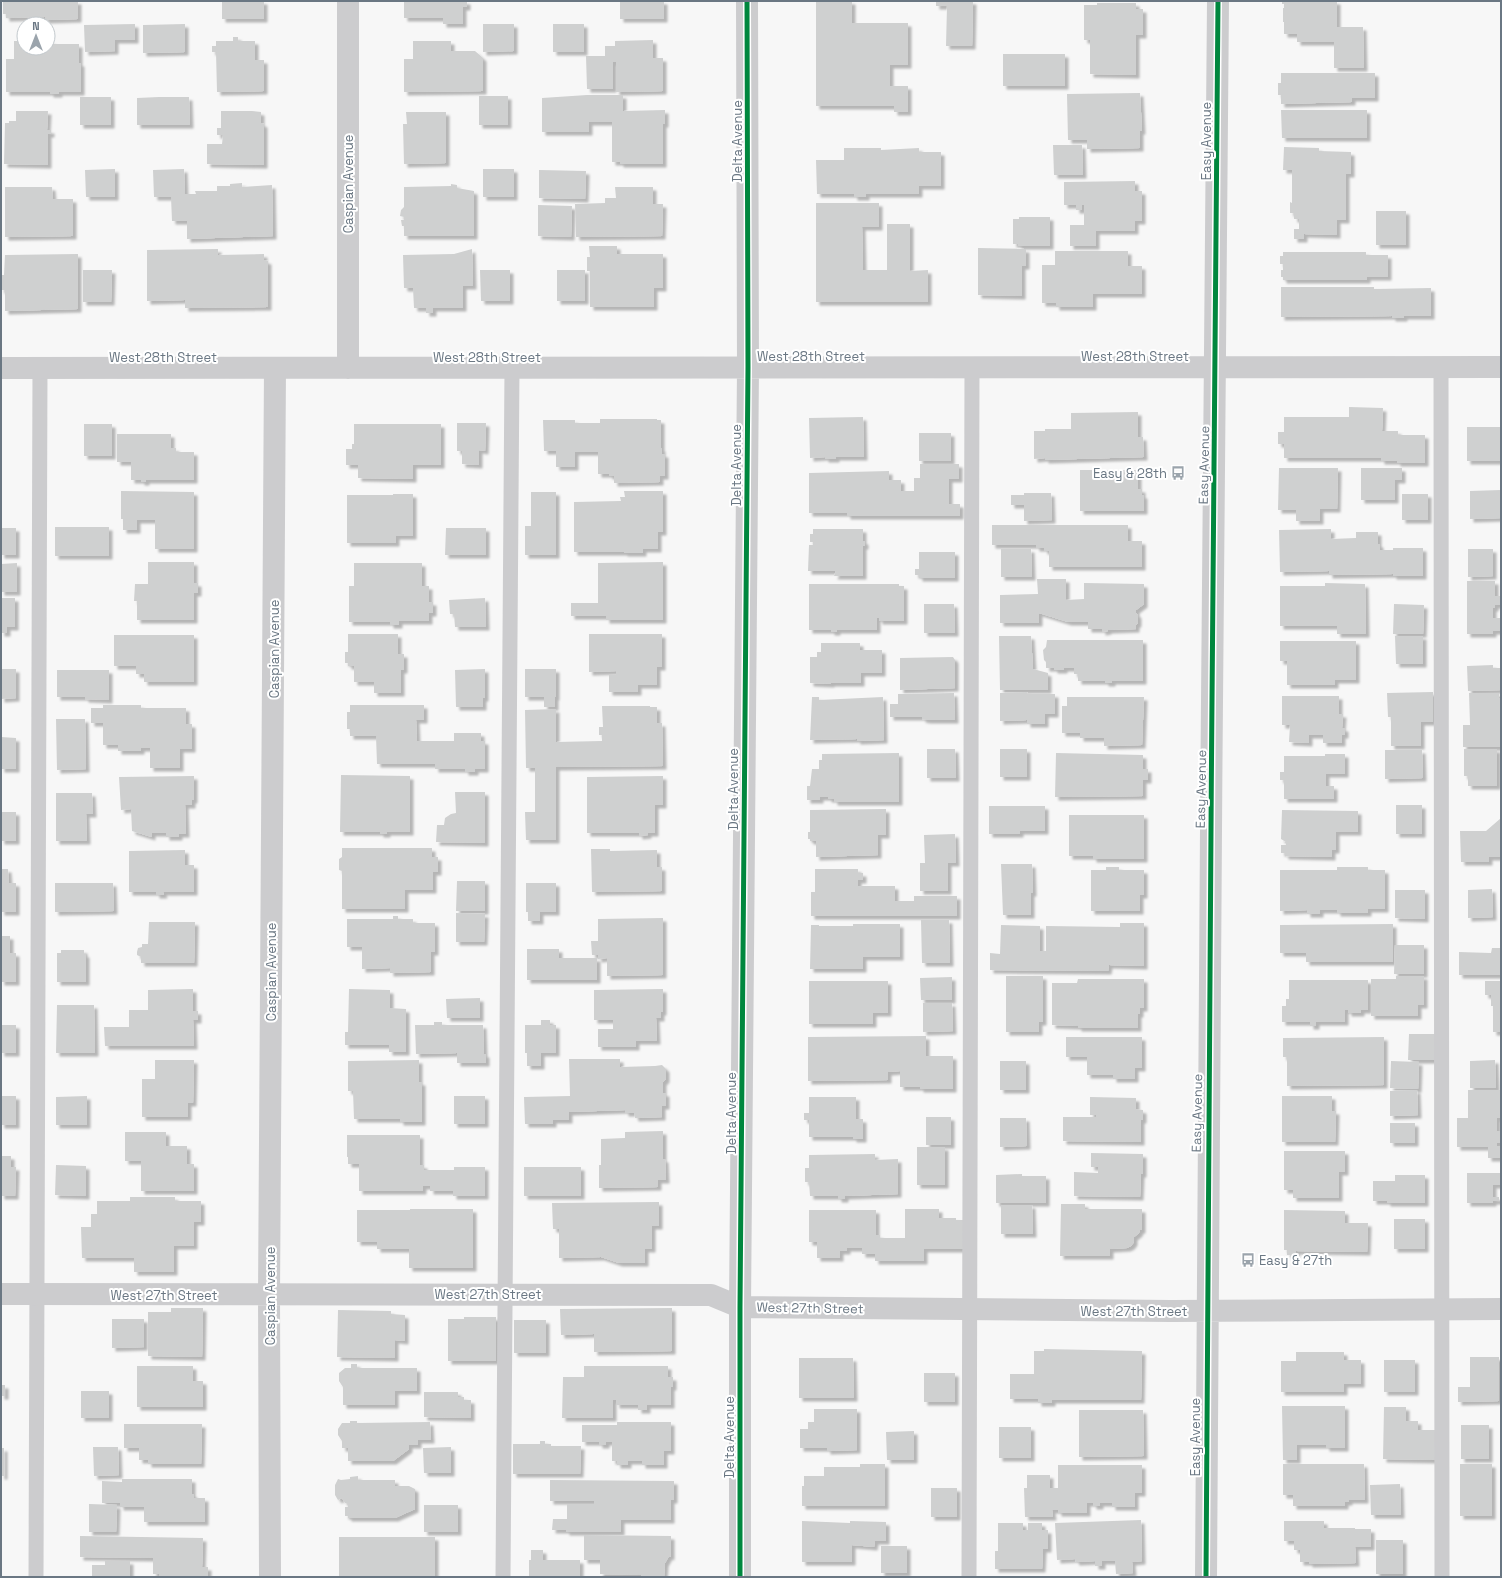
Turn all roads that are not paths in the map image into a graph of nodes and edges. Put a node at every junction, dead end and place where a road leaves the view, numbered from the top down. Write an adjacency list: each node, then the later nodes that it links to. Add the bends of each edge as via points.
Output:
1 (348, 1): 8 (street, Caspian Avenue)
2 (748, 1): 10 (street, Delta Avenue)
3 (1218, 1): 12 (street, Easy Avenue)
4 (1501, 367): 13 (street, West 28th Street)
5 (1, 368): 6 (street, West 28th Street)
6 (40, 368): 7 (street, West 28th Street); 15 (lane)
7 (275, 368): 8 (street, West 28th Street); 17 (street, Caspian Avenue)
8 (348, 368): 9 (street, West 28th Street)
9 (512, 368): 10 (street, West 28th Street); 16 (lane)
10 (748, 368): 11 (street, West 28th Street); 18 (street, Delta Avenue)
11 (972, 368): 12 (street, West 28th Street); 19 (lane)
12 (1216, 368): 13 (street, West 28th Street); 22 (street, Easy Avenue)
13 (1441, 368): 21 (lane)
14 (1, 1294): 15 (street, West 27th Street)
15 (37, 1294): 17 (street, West 27th Street); 23 (lane)
16 (505, 1294): 17 (street, West 27th Street); 18 (street, West 27th Street, via 711,1295); 25 (lane)
17 (269, 1295): 24 (street, Caspian Avenue)
18 (740, 1307): 19 (street, West 27th Street); 26 (street, Delta Avenue)
19 (970, 1309): 22 (street, West 27th Street); 27 (lane)
20 (1501, 1309): 21 (street, West 27th Street)
21 (1442, 1310): 22 (street, West 27th Street); 29 (lane)
22 (1206, 1311): 28 (street, Easy Avenue)
23 (36, 1577)
24 (270, 1577)
25 (503, 1577)
26 (740, 1577)
27 (969, 1577)
28 (1206, 1577)
29 (1442, 1577)

